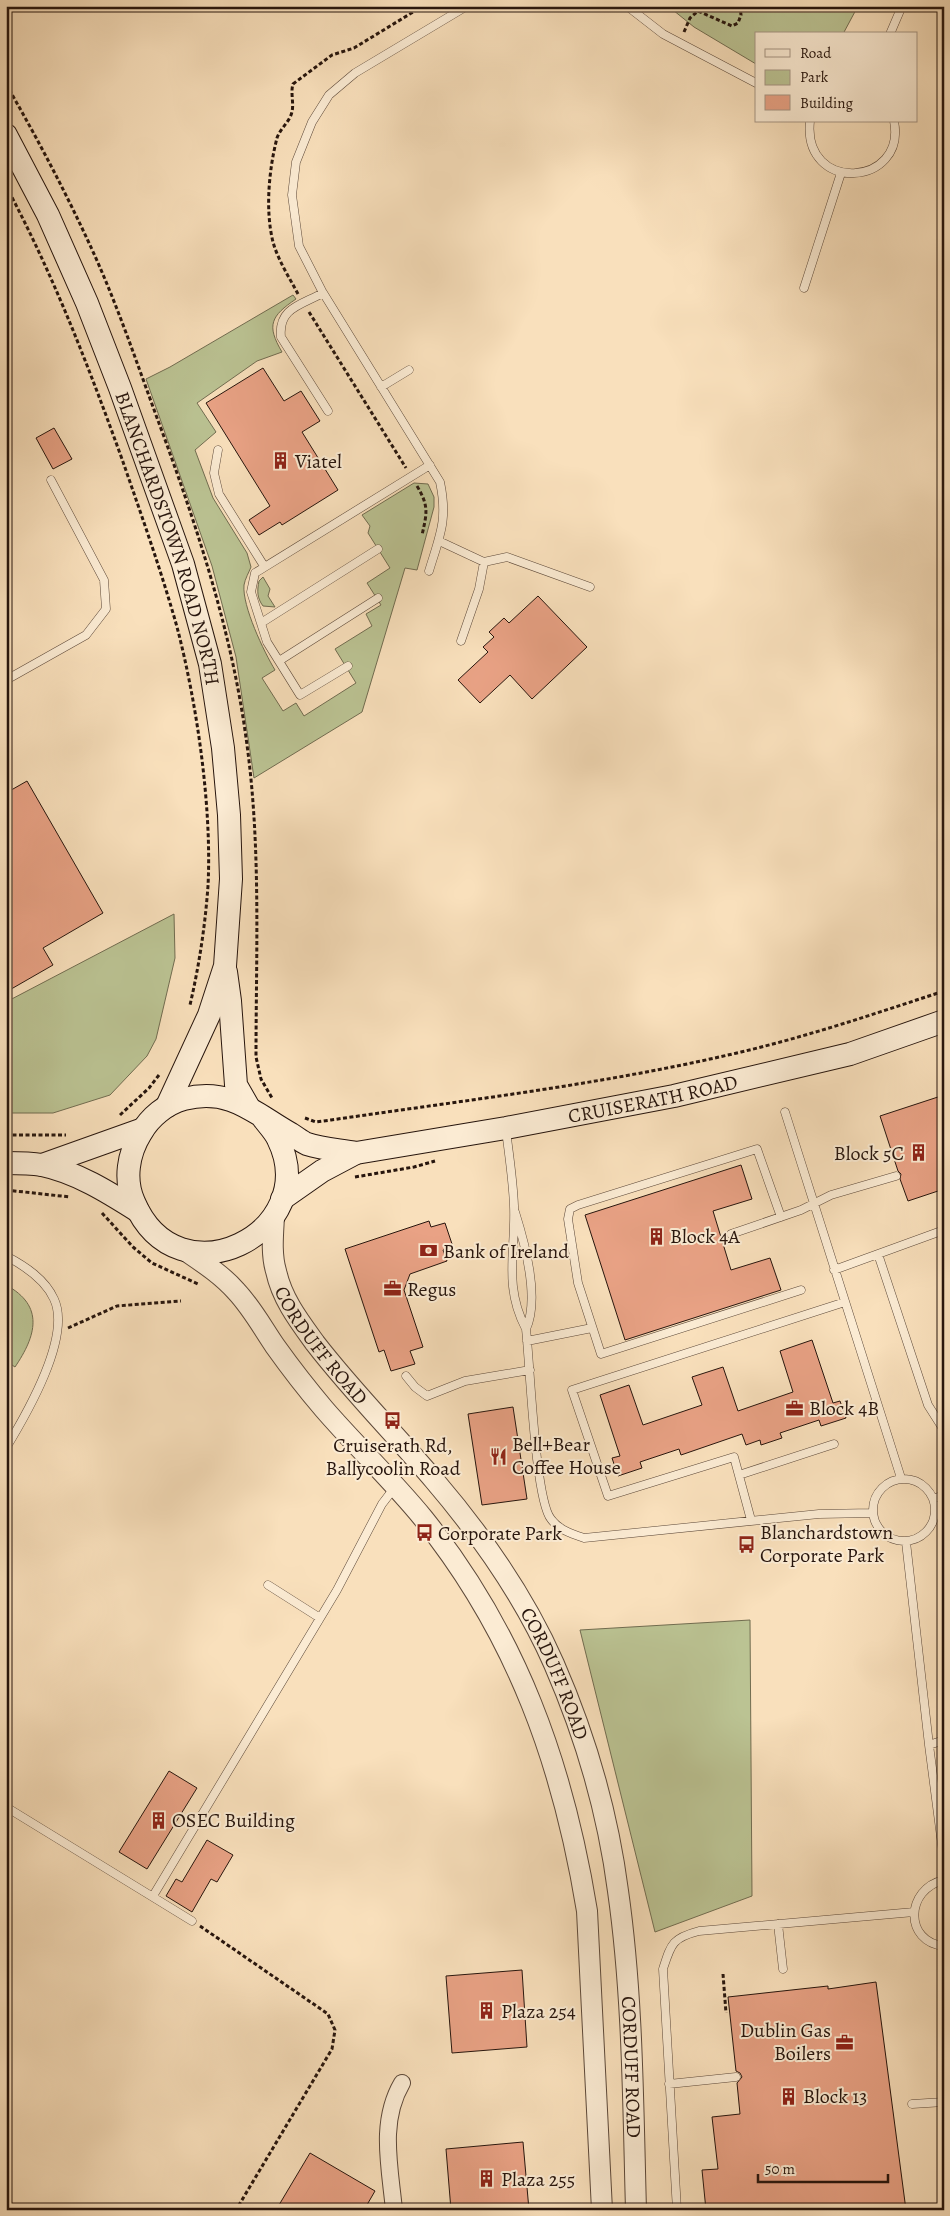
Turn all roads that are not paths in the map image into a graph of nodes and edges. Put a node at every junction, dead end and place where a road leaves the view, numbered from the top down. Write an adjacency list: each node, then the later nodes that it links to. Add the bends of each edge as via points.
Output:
1 (467, 6): 11 (lane, via 354,73 329,95 312,122 296,162 292,195 299,246)
2 (627, 6): 5 (lane, via 663,34)
3 (902, 6): 4 (lane)
4 (891, 32)
5 (755, 82)
6 (810, 122): 9 (lane, via 812,148 829,168)
7 (894, 122): 9 (lane, via 894,143 882,162 864,173)
8 (6, 135): 30 (main road, BLANCHARDSTOWN ROAD NORTH, via 48,215 117,379 183,564 205,646 223,748 229,815 231,879)
9 (841, 173): 10 (lane)
10 (804, 288)
11 (323, 293): 13 (lane); 14 (lane, via 281,319 282,338)
12 (409, 370): 13 (lane)
13 (381, 387): 16 (lane)
14 (328, 411)
15 (218, 450): 21 (lane, via 214,473 219,494)
16 (430, 465): 18 (lane, via 440,482 445,504); 21 (lane)
17 (51, 480): 29 (lane, via 104,580 106,609 86,635)
18 (439, 540): 20 (lane); 22 (lane)
19 (378, 549): 25 (lane)
20 (484, 562): 23 (lane, via 507,557); 26 (lane, via 479,589)
21 (264, 566): 25 (lane, via 255,573 251,592)
22 (430, 571)
23 (590, 587)
24 (378, 598): 27 (lane)
25 (261, 623): 27 (lane, via 267,642)
26 (461, 641)
27 (279, 661): 28 (lane, via 300,695)
28 (348, 666)
29 (6, 680)
30 (225, 966): 32 (main road, BLANCHARDSTOWN ROAD NORTH, via 209,1015); 33 (main road, BLANCHARDSTOWN ROAD NORTH, via 236,1086)
31 (944, 1021): 35 (main road, CRUISERATH ROAD, via 850,1054 674,1096)
32 (167, 1106): 33 (main road, via 197,1096 216,1096); 36 (main road)
33 (262, 1109): 37 (main road, CRUISERATH ROAD, via 308,1144); 43 (main road, via 285,1161 286,1180)
34 (785, 1112): 41 (lane)
35 (506, 1128): 37 (main road, CRUISERATH ROAD); 42 (lane)
36 (143, 1129): 39 (main road); 44 (main road, via 131,1155 129,1170 129,1184)
37 (356, 1153): 43 (main road, CRUISERATH ROAD, via 322,1171)
38 (6, 1163): 39 (main road)
39 (42, 1165): 44 (main road, via 104,1190)
40 (896, 1176): 41 (lane)
41 (813, 1203): 45 (lane); 51 (lane)
42 (514, 1207): 55 (lane, via 510,1263 518,1315); 55 (lane, via 525,1245 530,1285 531,1318)
43 (278, 1208): 48 (main road, via 260,1233 238,1246 210,1253); 90 (street, CORDUFF ROAD, via 272,1244 275,1270 282,1293 296,1317 341,1376 436,1481 471,1525 528,1612 554,1664 569,1705 604,1812 618,1891 626,1970)
44 (138, 1211): 48 (main road, via 147,1225 164,1240)
45 (781, 1217): 47 (lane); 54 (lane, via 757,1149 570,1209 568,1219 578,1284)
46 (944, 1230): 49 (lane)
47 (731, 1234)
48 (183, 1249): 64 (street, CORDUFF ROAD, via 236,1290 324,1409)
49 (878, 1254): 51 (lane); 59 (lane, via 928,1405)
50 (6, 1256): 61 (lane, via 28,1268 43,1282 55,1299 58,1320 52,1354 32,1404)
51 (834, 1270): 53 (lane)
52 (801, 1290): 54 (lane, via 601,1354)
53 (845, 1302): 62 (lane, via 572,1390 608,1496 734,1456); 63 (lane)
54 (592, 1328): 56 (lane)
55 (526, 1329): 56 (lane)
56 (527, 1341): 57 (lane)
57 (530, 1370): 58 (lane, via 465,1381 427,1396); 68 (lane, via 543,1501 550,1519 565,1531 584,1538)
58 (406, 1376)
59 (944, 1426)
60 (834, 1444): 62 (lane)
61 (6, 1448)
62 (739, 1475): 68 (lane)
63 (901, 1478): 66 (lane, via 920,1483); 67 (lane, via 882,1486)
64 (396, 1486): 71 (lane, via 382,1504); 89 (street, CORDUFF ROAD, via 462,1570 485,1606 513,1658 553,1761 579,1863 587,1911)
65 (944, 1495): 66 (lane)
66 (933, 1499): 69 (lane, via 935,1509 930,1527 924,1534)
67 (872, 1514): 68 (lane, via 819,1514); 69 (lane, via 874,1523 887,1538)
68 (752, 1520)
69 (906, 1542): 73 (lane)
70 (268, 1585): 71 (lane)
71 (320, 1618): 77 (lane)
72 (944, 1740): 73 (lane)
73 (929, 1745): 75 (lane)
74 (6, 1807): 77 (lane)
75 (944, 1860)
76 (944, 1880): 78 (lane, via 924,1889)
77 (153, 1896): 79 (lane)
78 (914, 1912): 80 (lane); 81 (lane, via 916,1926 924,1938 937,1946)
79 (192, 1921)
80 (778, 1924): 82 (lane); 85 (lane, via 699,1931 680,1936 668,1952 663,1969)
81 (944, 1946)
82 (783, 1969)
83 (736, 2078): 85 (lane)
84 (402, 2083): 88 (street, via 394,2097 387,2140)
85 (669, 2084): 91 (lane)
86 (944, 2102): 87 (lane)
87 (912, 2104)
88 (394, 2210)
89 (602, 2210)
90 (636, 2210)
91 (677, 2210)

